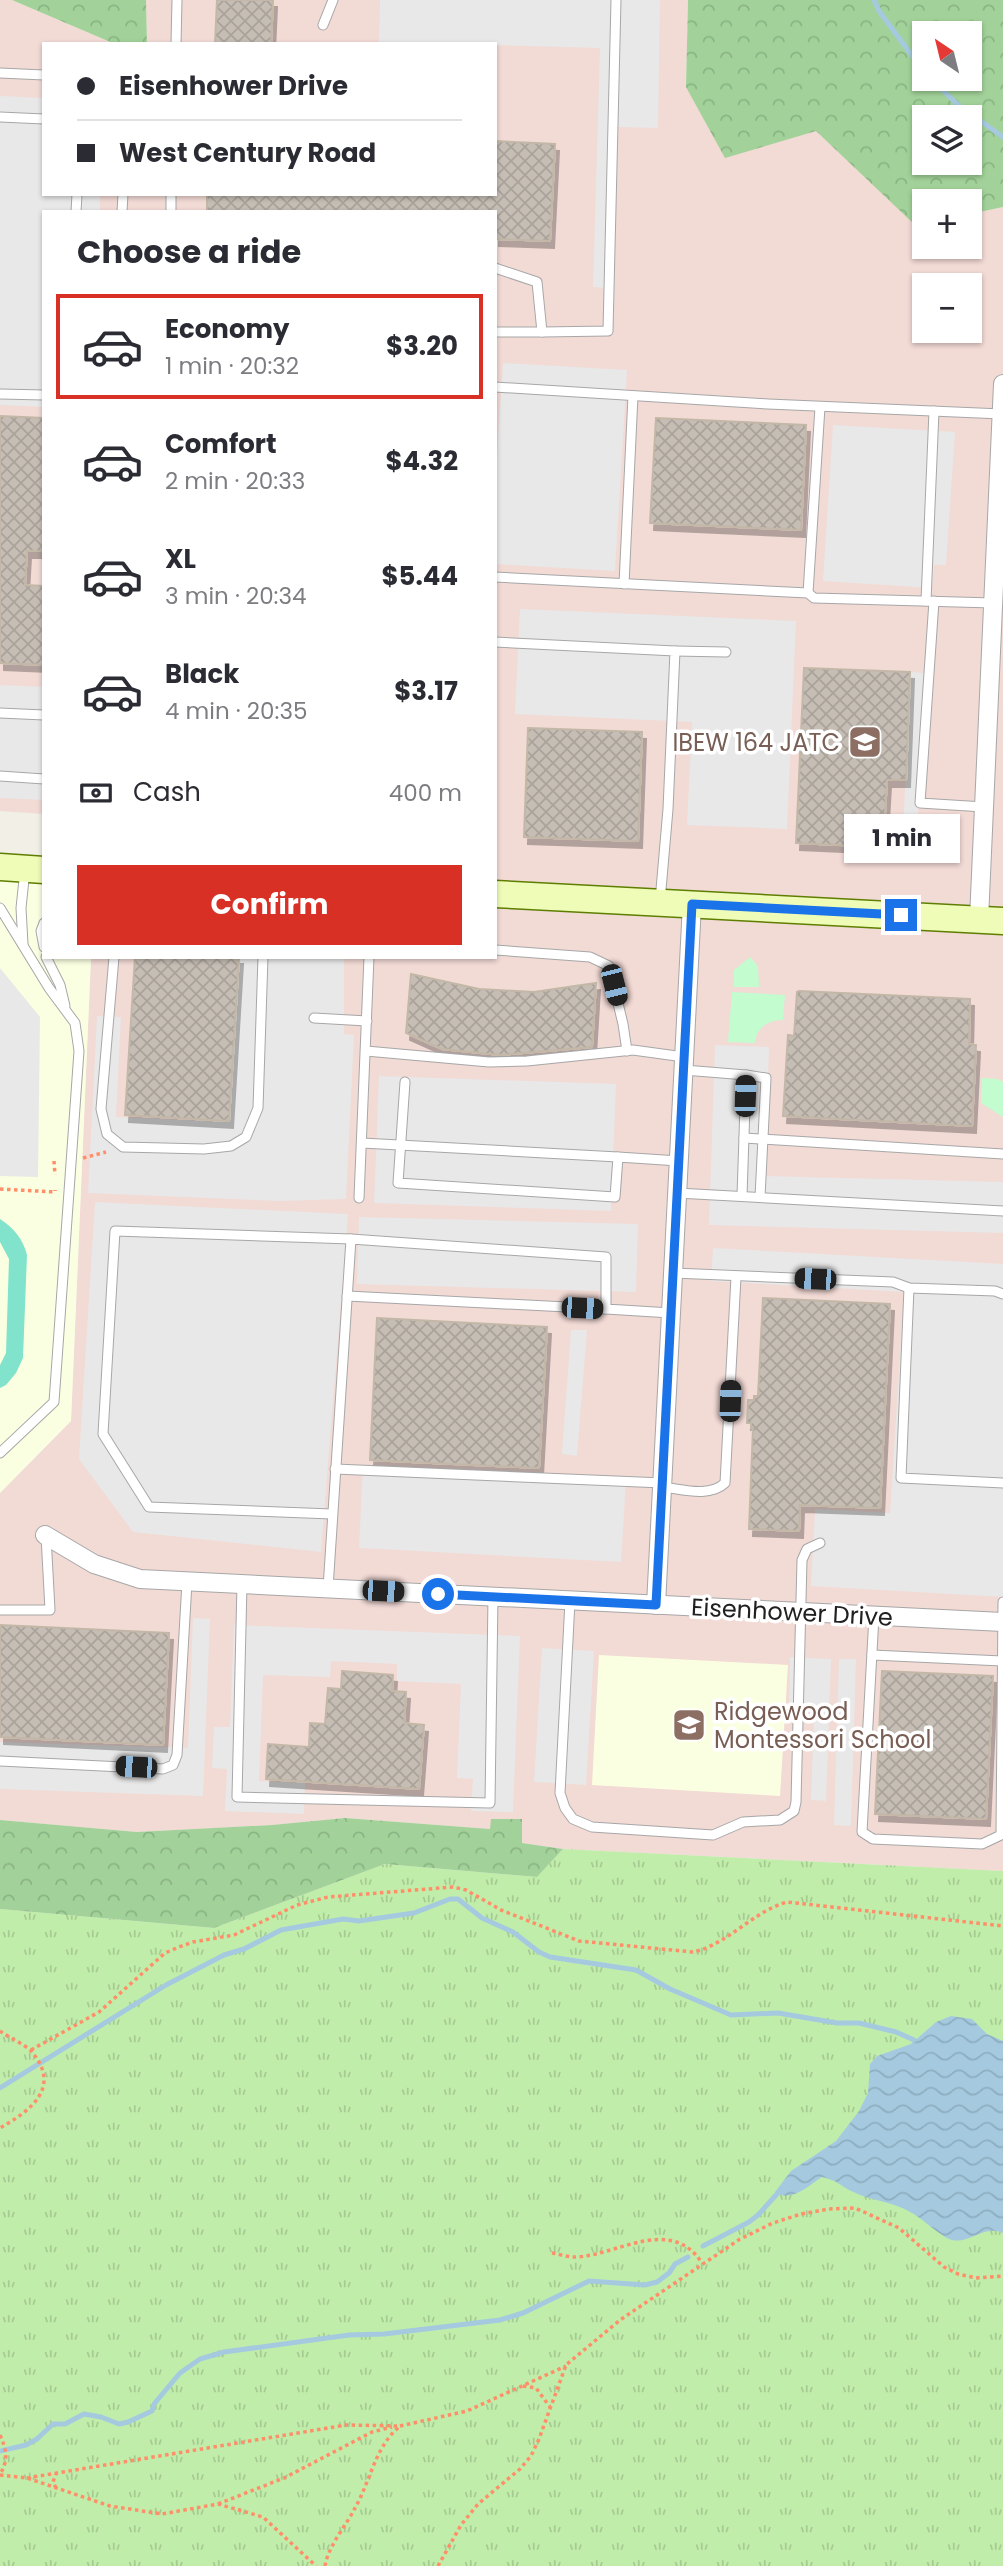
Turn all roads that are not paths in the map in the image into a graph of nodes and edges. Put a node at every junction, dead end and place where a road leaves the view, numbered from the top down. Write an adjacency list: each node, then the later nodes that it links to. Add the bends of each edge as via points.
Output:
1 (177, 0): 5 (lane)
2 (333, 0): 4 (lane)
3 (616, 0): 12 (lane, via 608,331)
4 (323, 25)
5 (176, 42)
6 (0, 73): 7 (lane)
7 (42, 75)
8 (0, 117): 9 (lane)
9 (42, 119)
10 (497, 269): 12 (lane, via 537,282)
11 (497, 332): 12 (lane)
12 (542, 332)
13 (1003, 384): 20 (street)
14 (497, 387): 17 (lane)
15 (0, 394): 16 (lane)
16 (42, 395)
17 (633, 396): 18 (lane); 23 (lane)
18 (820, 407): 19 (lane); 24 (lane)
19 (934, 411): 20 (lane); 26 (lane)
20 (1002, 414): 21 (street)
21 (1001, 485): 25 (street)
22 (497, 577): 23 (lane)
23 (624, 584): 24 (lane)
24 (808, 593): 26 (lane, via 814,598)
25 (997, 595): 26 (lane); 34 (street)
26 (930, 601): 34 (lane, via 920,803)
27 (497, 642): 28 (lane)
28 (675, 651): 29 (lane); 37 (lane)
29 (726, 652)
30 (0, 713): 31 (lane)
31 (42, 715)
32 (0, 776): 33 (lane)
33 (42, 779)
34 (984, 807): 40 (street)
35 (23, 868): 41 (lane)
36 (497, 894): 37 (main road)
37 (659, 902): 38 (main road)
38 (692, 904): 40 (main road); 52 (street)
39 (0, 908): 41 (lane)
40 (991, 920)
41 (24, 947): 47 (lane)
42 (497, 950): 51 (lane, via 590,957 609,965)
43 (47, 959): 47 (lane)
44 (114, 959): 45 (lane, via 101,1109 107,1134 123,1147 204,1149 231,1146 246,1137 258,1108)
45 (263, 959)
46 (369, 959): 49 (lane)
47 (67, 1011): 75 (lane, via 75,1023 79,1051 54,1402)
48 (314, 1018): 49 (lane)
49 (367, 1021): 50 (lane)
50 (366, 1051): 51 (lane, via 489,1062); 57 (lane)
51 (627, 1051): 52 (lane)
52 (684, 1063): 53 (lane); 61 (street)
53 (746, 1075): 55 (lane); 56 (lane, via 766,1078)
54 (405, 1082): 58 (lane)
55 (744, 1138): 56 (lane); 63 (lane)
56 (765, 1140): 59 (lane); 64 (lane)
57 (362, 1143): 58 (lane); 65 (lane)
58 (400, 1145): 60 (lane); 60 (lane, via 398,1182 615,1197)
59 (1003, 1154)
60 (618, 1157): 61 (lane)
61 (679, 1161): 62 (street)
62 (677, 1193): 63 (lane); 68 (street)
63 (742, 1196): 64 (lane)
64 (760, 1197): 66 (lane)
65 (359, 1198)
66 (1003, 1211)
67 (351, 1239): 72 (lane); 73 (lane, via 606,1257); 79 (lane, via 115,1231 103,1434 149,1507)
68 (673, 1273): 69 (lane); 74 (street)
69 (736, 1277): 70 (lane, via 893,1282); 78 (lane, via 725,1483 706,1492)
70 (909, 1288): 71 (lane); 77 (lane, via 901,1478)
71 (1003, 1294)
72 (347, 1296): 73 (lane); 76 (lane)
73 (606, 1309): 74 (lane)
74 (671, 1313): 78 (street)
75 (0, 1453)
76 (335, 1469): 78 (lane); 79 (lane)
77 (1003, 1483)
78 (663, 1485): 88 (street)
79 (332, 1514): 84 (lane)
80 (46, 1535): 82 (street, Eisenhower Drive, via 94,1564 140,1579); 89 (lane, via 50,1610)
81 (820, 1543): 90 (lane, via 803,1553)
82 (187, 1582): 83 (street, Eisenhower Drive); 95 (lane, via 173,1765 163,1769)
83 (242, 1584): 84 (street, Eisenhower Drive); 85 (lane, via 237,1797 490,1803)
84 (328, 1588): 85 (street, Eisenhower Drive)
85 (493, 1597): 86 (street, Eisenhower Drive)
86 (570, 1601): 88 (street, Eisenhower Drive); 90 (lane, via 560,1776 565,1808 573,1819 592,1827 713,1835 743,1822 780,1820 794,1811)
87 (1003, 1602): 92 (lane)
88 (656, 1605): 90 (street, Eisenhower Drive)
89 (0, 1610)
90 (802, 1612): 91 (street, Eisenhower Drive)
91 (874, 1616): 92 (street, Eisenhower Drive); 93 (lane)
92 (1003, 1622): 94 (lane)
93 (872, 1655): 94 (lane); 94 (lane, via 862,1832 873,1839 982,1844 1001,1835)
94 (1002, 1661)
95 (0, 1761)

